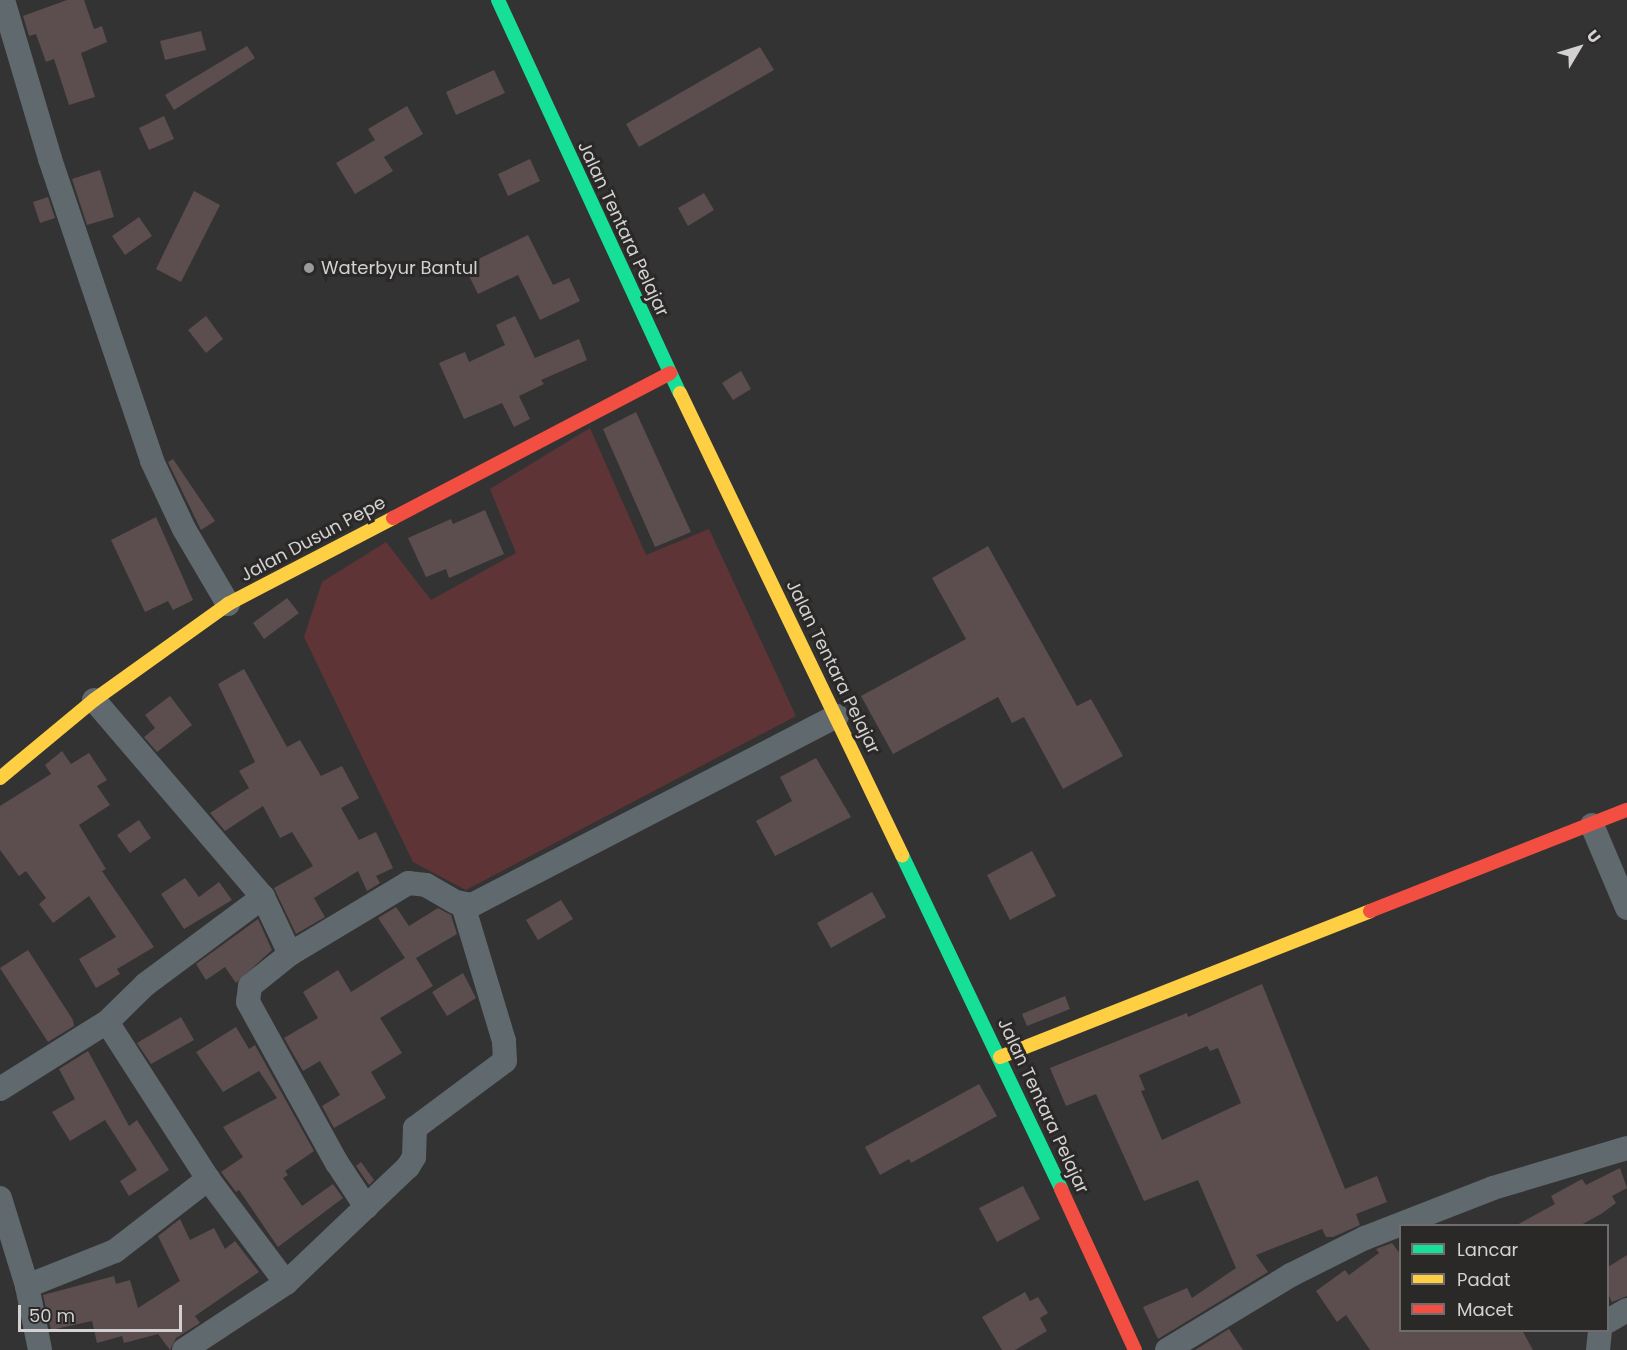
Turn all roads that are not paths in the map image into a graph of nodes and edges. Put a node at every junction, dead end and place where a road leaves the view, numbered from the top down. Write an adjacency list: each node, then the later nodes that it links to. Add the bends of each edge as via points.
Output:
1 (3, 0): 4 (street, via 50,159 152,461 184,529)
2 (498, 0): 3 (main road, Jalan Tentara Pelajar)
3 (670, 373): 4 (main road, Jalan Dusun Pepe); 6 (main road, Jalan Tentara Pelajar)
4 (228, 604): 5 (main road, Jalan Dusun Pepe)
5 (94, 700): 7 (main road, Jalan Dusun Pepe); 10 (street)
6 (837, 716): 11 (street, via 472,904); 15 (main road, Jalan Tentara Pelajar)
7 (0, 778)
8 (1627, 810): 9 (main road)
9 (1592, 825): 12 (street); 15 (main road)
10 (263, 897): 13 (street); 14 (street, via 146,984)
11 (464, 904): 13 (street, via 426,885 408,883); 20 (street, via 504,1041 505,1061 415,1128 414,1157)
12 (1627, 908)
13 (290, 954): 20 (street, via 250,986 248,1002 341,1170)
14 (107, 1022): 16 (street); 18 (street)
15 (1000, 1057): 30 (main road, Jalan Tentara Pelajar)
16 (0, 1089)
17 (1627, 1148): 21 (street, via 1493,1188)
18 (208, 1179): 23 (street); 24 (street, via 115,1251)
19 (0, 1198): 24 (street)
20 (366, 1207): 23 (street)
21 (1401, 1224)
22 (1399, 1225): 31 (street, via 1291,1275)
23 (286, 1283): 29 (street)
24 (27, 1286): 28 (street)
25 (1627, 1310): 26 (street)
26 (1609, 1320)
27 (1600, 1332): 32 (street)
28 (40, 1350)
29 (184, 1350)
30 (1135, 1350)
31 (1167, 1350)
32 (1598, 1350)

